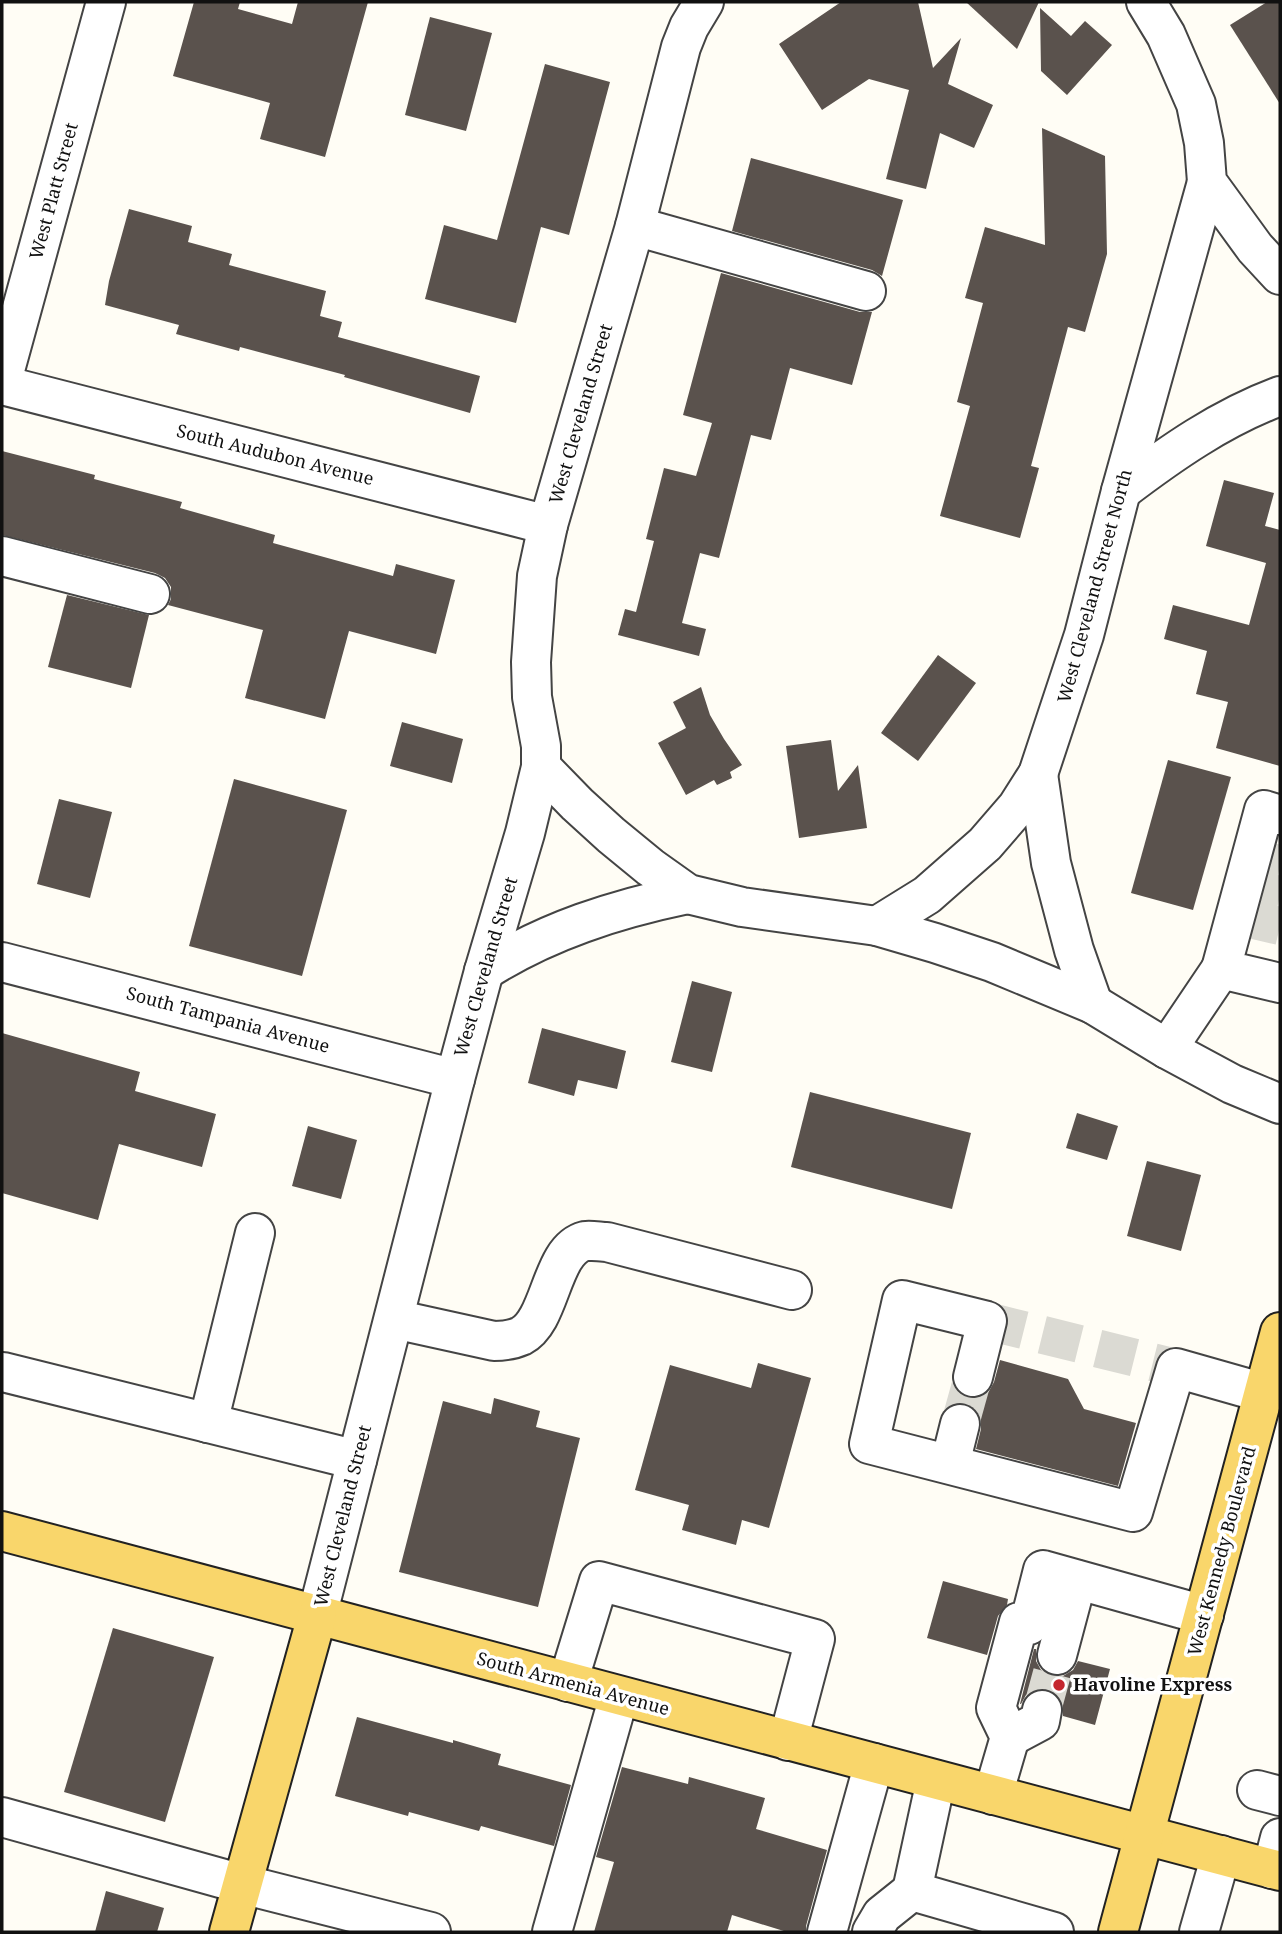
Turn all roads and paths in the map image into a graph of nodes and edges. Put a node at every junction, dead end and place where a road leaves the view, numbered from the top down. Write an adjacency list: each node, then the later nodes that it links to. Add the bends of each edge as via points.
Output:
1 (106, 2): 8 (street, West Platt Street)
2 (1146, 2): 4 (street, via 1196,104)
3 (694, 5): 5 (street, West Cleveland Street)
4 (1208, 181): 6 (street); 10 (street, West Cleveland Street North)
5 (635, 226): 7 (street); 11 (street, West Cleveland Street)
6 (1280, 275)
7 (866, 291)
8 (2, 383): 11 (street, South Audubon Avenue)
9 (1280, 396): 10 (street, via 1193,438)
10 (1121, 491): 15 (street, West Cleveland Street North, via 1084,635)
11 (548, 525): 14 (street, West Cleveland Street, via 537,576 531,650)
12 (2, 556): 13 (street)
13 (150, 594)
14 (541, 767): 17 (street, via 611,835); 21 (street, West Cleveland Street)
15 (1038, 774): 18 (street, West Cleveland Street North, via 985,844 926,895); 23 (street, via 1051,863)
16 (1280, 815): 20 (street, via 1264,810 1253,889)
17 (688, 894): 18 (street, via 742,907); 21 (street, via 578,924)
18 (877, 926): 23 (street, via 992,962)
19 (2, 961): 25 (street, South Tampania Avenue)
20 (1221, 969): 22 (street); 24 (street)
21 (484, 971): 25 (street, West Cleveland Street)
22 (1280, 983)
23 (1093, 1004): 24 (street)
24 (1167, 1049): 26 (street)
25 (455, 1079): 29 (street, West Cleveland Street)
26 (1280, 1104)
27 (255, 1233): 34 (street)
28 (792, 1290): 29 (street, via 607,1242 585,1241 570,1250 560,1265 537,1320 523,1335 494,1341)
29 (394, 1318): 36 (street, West Cleveland Street)
30 (1280, 1332): 33 (main road, West Kennedy Boulevard)
31 (3, 1372): 34 (street)
32 (973, 1377): 37 (street, via 987,1321 902,1300 869,1444)
33 (1268, 1404): 37 (street, via 1176,1368 1133,1512); 40 (main road, West Kennedy Boulevard)
34 (208, 1423): 36 (street)
35 (960, 1424): 37 (street)
36 (357, 1460): 41 (street, West Cleveland Street)
37 (950, 1464)
38 (2, 1531): 41 (main road, South Armenia Avenue)
39 (1077, 1580): 40 (street); 42 (street); 46 (street, via 1044,1570 1029,1625 1019,1622 996,1708)
40 (1204, 1615): 52 (main road, West Kennedy Boulevard)
41 (317, 1616): 43 (main road, South Armenia Avenue); 55 (main road, West Cleveland Street)
42 (1057, 1655)
43 (568, 1682): 44 (main road, South Armenia Avenue); 47 (street, via 599,1581 815,1639)
44 (619, 1696): 47 (main road, South Armenia Avenue); 59 (street)
45 (1042, 1710): 46 (street, via 1040,1721)
46 (1010, 1737): 50 (street)
47 (788, 1741): 48 (main road, South Armenia Avenue)
48 (874, 1763): 49 (main road, South Armenia Avenue); 60 (street)
49 (936, 1780): 50 (main road, South Armenia Avenue); 56 (street)
50 (993, 1795): 52 (main road, South Armenia Avenue)
51 (2, 1817): 55 (street)
52 (1146, 1835): 53 (main road, South Armenia Avenue); 63 (main road, West Kennedy Boulevard)
53 (1221, 1855): 54 (main road, South Armenia Avenue); 64 (street)
54 (1277, 1859)
55 (242, 1884): 57 (main road, West Cleveland Street); 58 (street)
56 (912, 1891): 61 (street, via 882,1914); 62 (street)
57 (229, 1932)
58 (431, 1932)
59 (552, 1932)
60 (827, 1932)
61 (872, 1932)
62 (1054, 1932)
63 (1118, 1932)
64 (1199, 1932)

